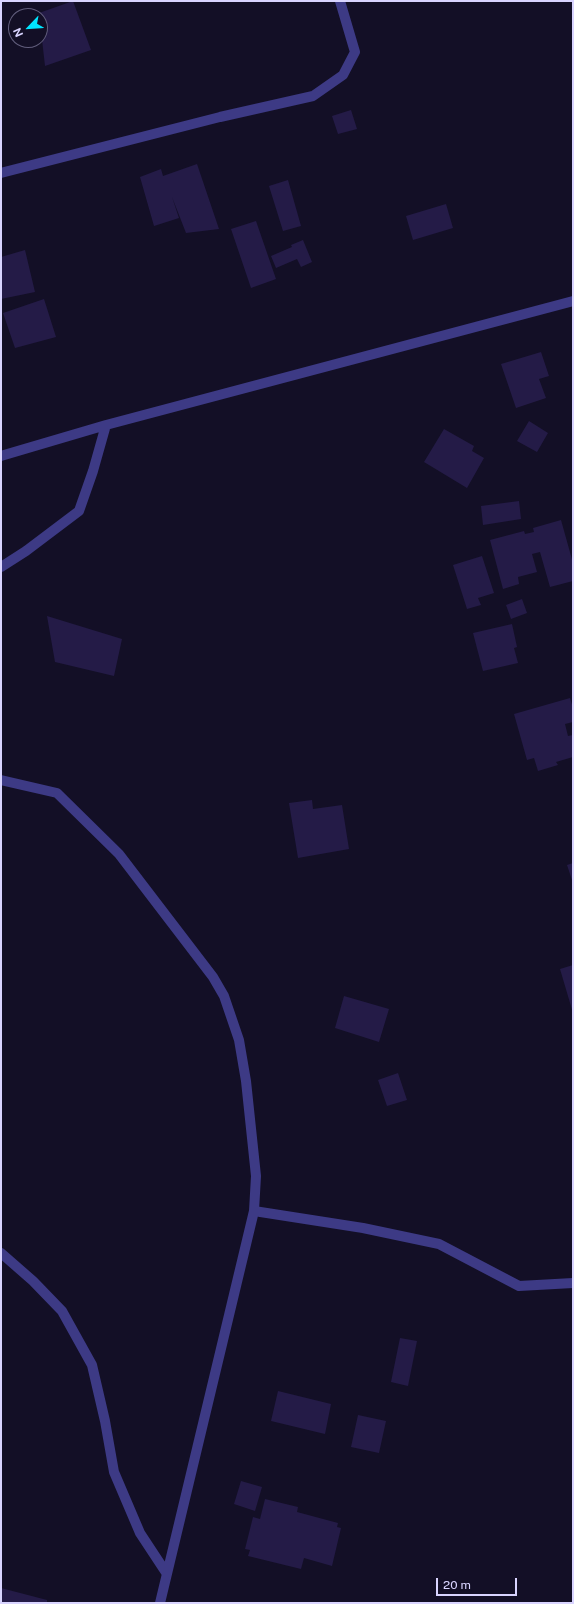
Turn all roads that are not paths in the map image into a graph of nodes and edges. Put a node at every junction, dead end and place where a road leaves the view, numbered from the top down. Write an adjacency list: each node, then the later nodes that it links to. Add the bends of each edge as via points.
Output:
1 (340, 1): 2 (street, via 355,52 343,75 312,96 220,117)
2 (1, 174)
3 (573, 300): 4 (street)
4 (106, 425): 5 (street); 6 (street, via 80,511)
5 (1, 456)
6 (1, 567)
7 (1, 780): 8 (street, via 57,793 119,854 213,977 224,996 239,1040 256,1176)
8 (254, 1212): 10 (street, via 364,1228 439,1244 519,1286); 11 (street)
9 (1, 1253): 11 (street, via 33,1281 62,1312 92,1365 114,1472 140,1533)
10 (573, 1282)
11 (167, 1574): 12 (street)
12 (160, 1603)

